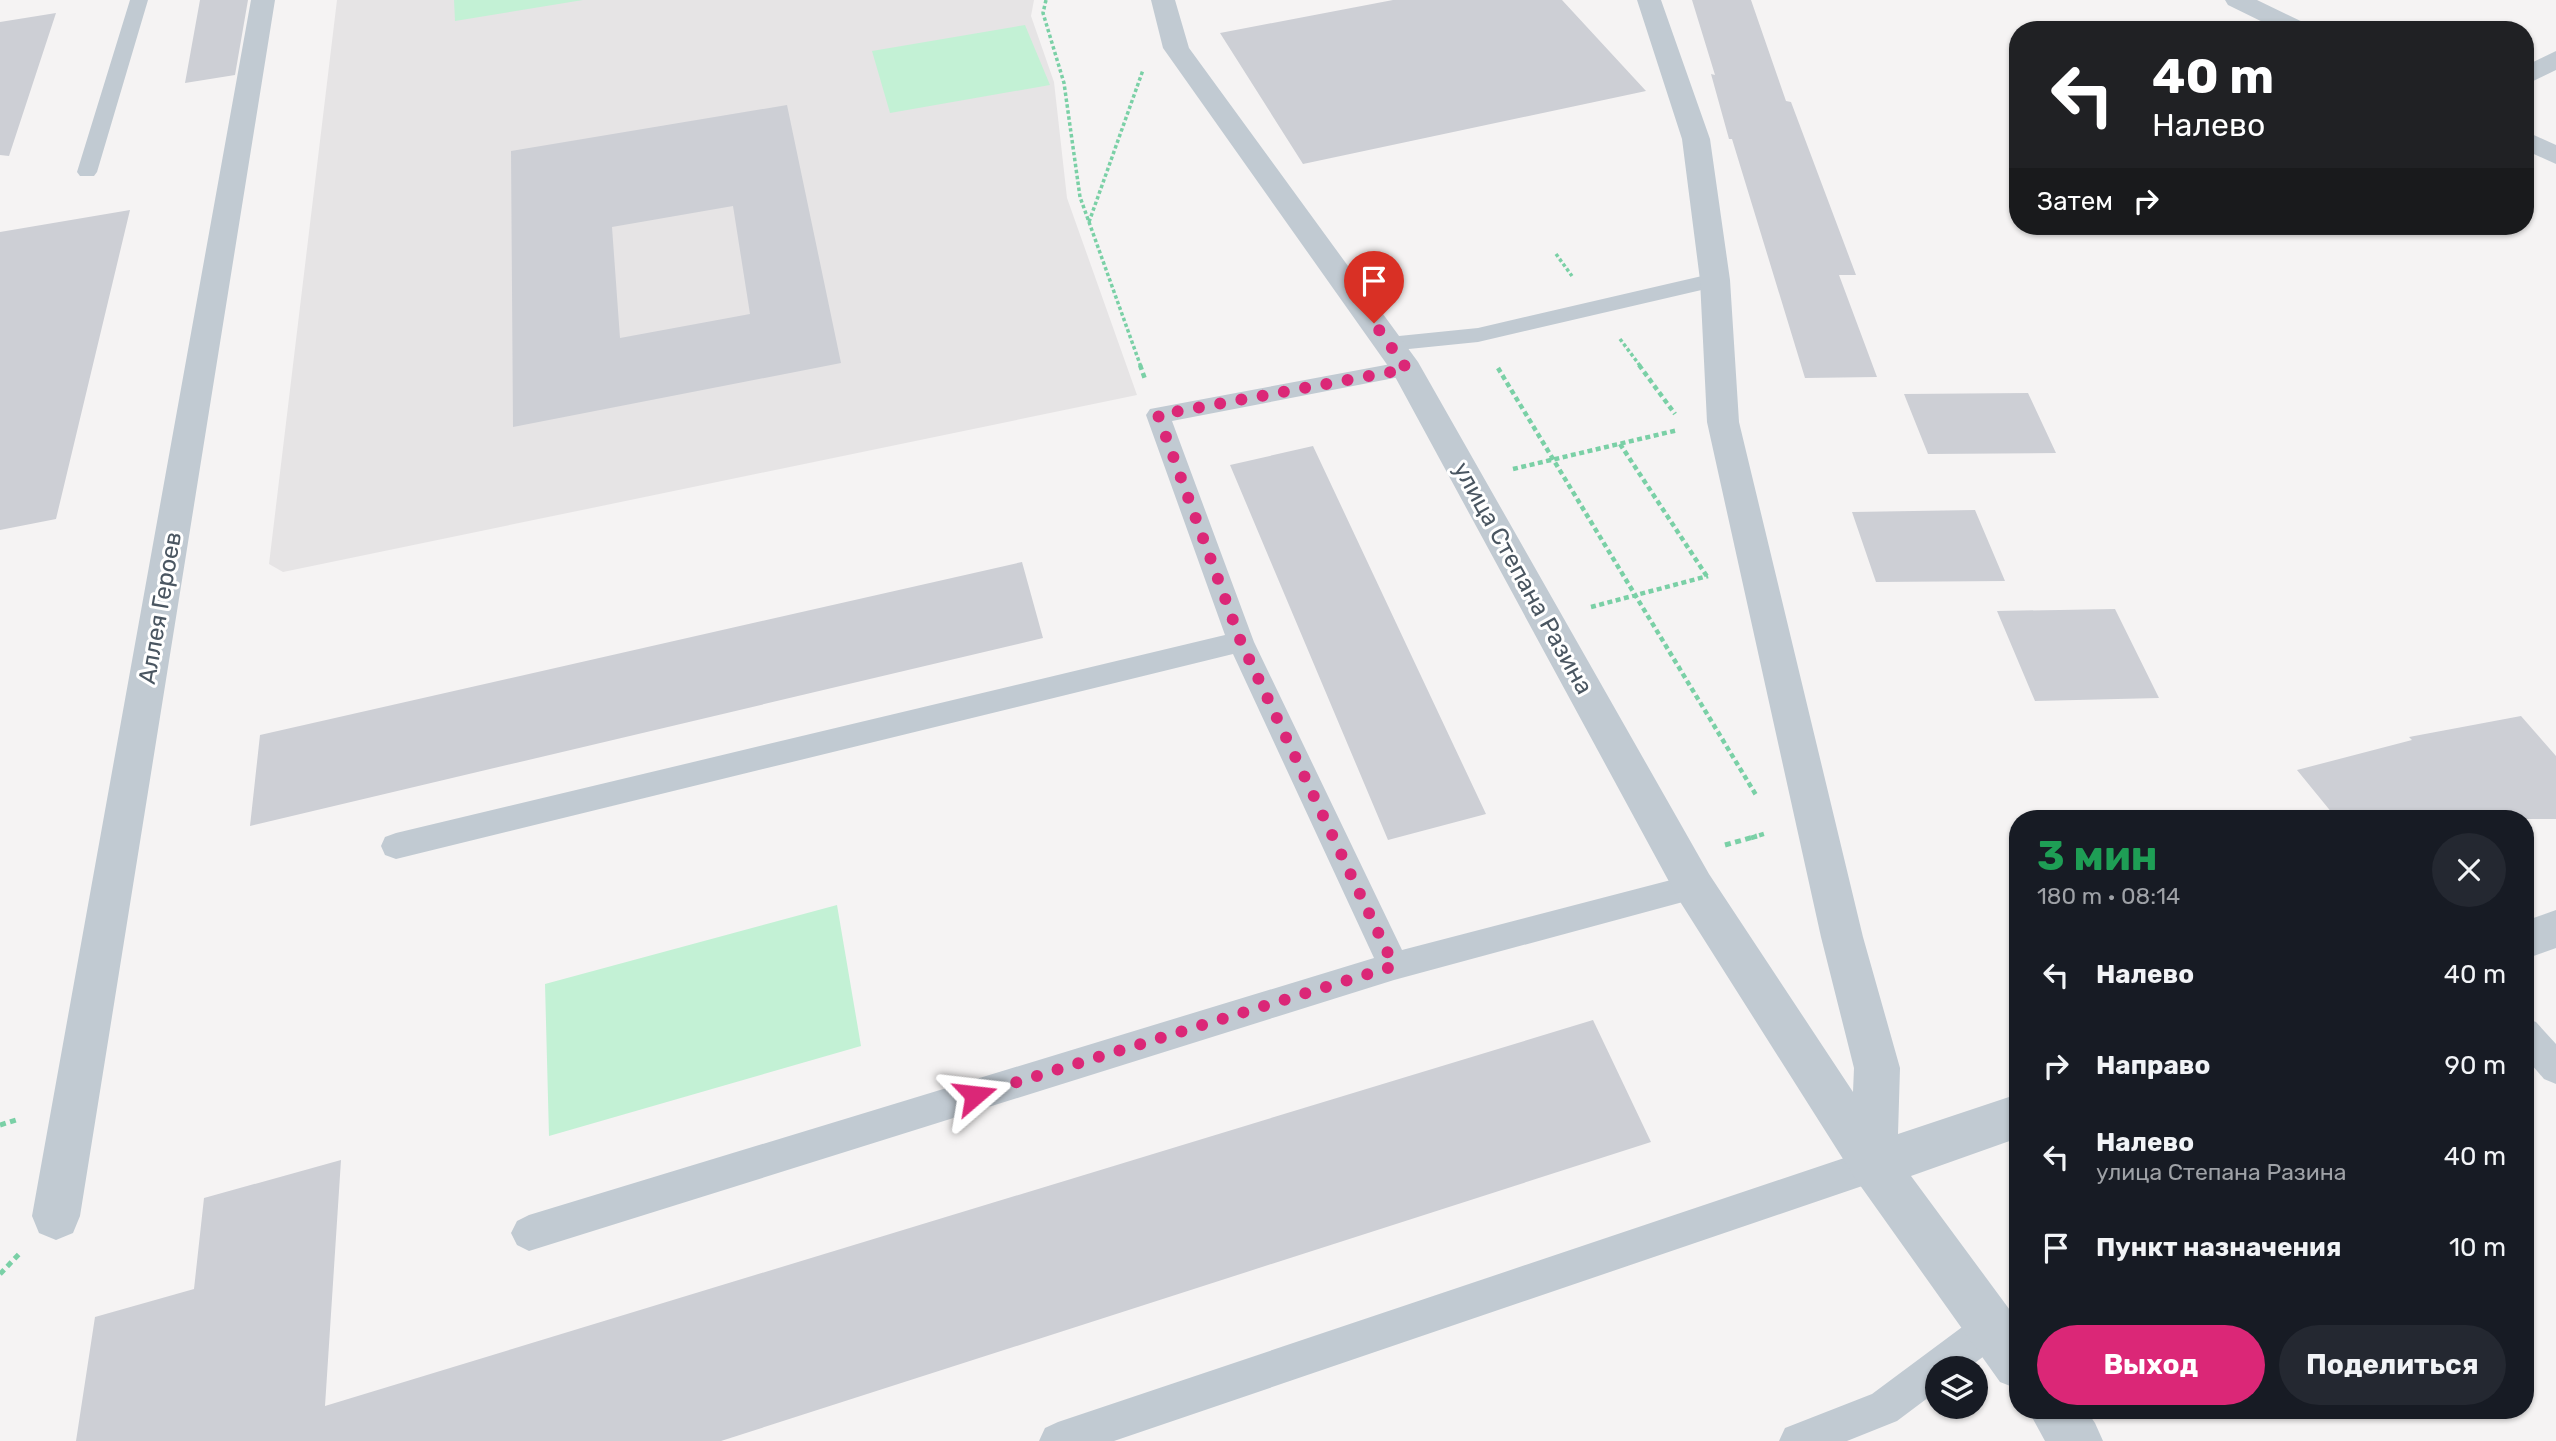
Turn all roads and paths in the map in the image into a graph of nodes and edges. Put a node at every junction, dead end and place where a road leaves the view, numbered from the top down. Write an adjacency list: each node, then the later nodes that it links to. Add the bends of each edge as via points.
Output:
1 (139, 0): 13 (lane)
2 (263, 0): 40 (street, Аллея Героев)
3 (1046, 0): 14 (path, via 1043,13 1064,83 1080,197)
4 (1163, 0): 8 (street, улица Степана Разина)
5 (1649, 0): 15 (street, via 1696,139)
6 (2237, 0): 7 (street)
7 (2281, 21)
8 (1175, 48): 14 (path, via 1143,69); 17 (street, улица Степана Разина)
9 (2556, 59): 10 (street)
10 (2534, 72)
11 (2534, 144): 12 (street)
12 (2556, 156)
13 (87, 172)
14 (1088, 222): 18 (path)
15 (1715, 280): 16 (lane); 19 (street)
16 (1478, 335): 17 (lane); 21 (path)
17 (1398, 357): 18 (lane); 22 (street, улица Степана Разина)
18 (1158, 415): 28 (lane)
19 (1723, 422): 20 (path); 23 (street)
20 (1620, 444): 21 (path); 24 (path)
21 (1553, 460): 22 (path); 26 (path)
22 (1468, 479): 27 (street, улица Степана Разина)
23 (1757, 565): 24 (path); 30 (street)
24 (1707, 576): 25 (path); 26 (path)
25 (1715, 587)
26 (1635, 595): 27 (path); 29 (path)
27 (1546, 619): 32 (street, улица Степана Разина)
28 (1241, 642): 31 (lane); 35 (lane)
29 (1756, 795)
30 (1816, 823): 32 (path); 39 (street, via 1877,1068)
31 (396, 846)
32 (1686, 873): 35 (lane); 39 (street, улица Степана Разина)
33 (2556, 929): 34 (street)
34 (2534, 937)
35 (1394, 966): 41 (lane)
36 (2534, 1043): 37 (lane)
37 (2556, 1068)
38 (2009, 1119): 39 (street)
39 (1874, 1165): 42 (street, улица Степана Разина); 45 (lane)
40 (56, 1216)
41 (529, 1233)
42 (1990, 1329): 43 (street, улица Степана Разина); 46 (lane, via 1884,1408)
43 (2009, 1353)
44 (2061, 1419): 47 (street)
45 (1058, 1441)
46 (1798, 1441)
47 (2077, 1441)

